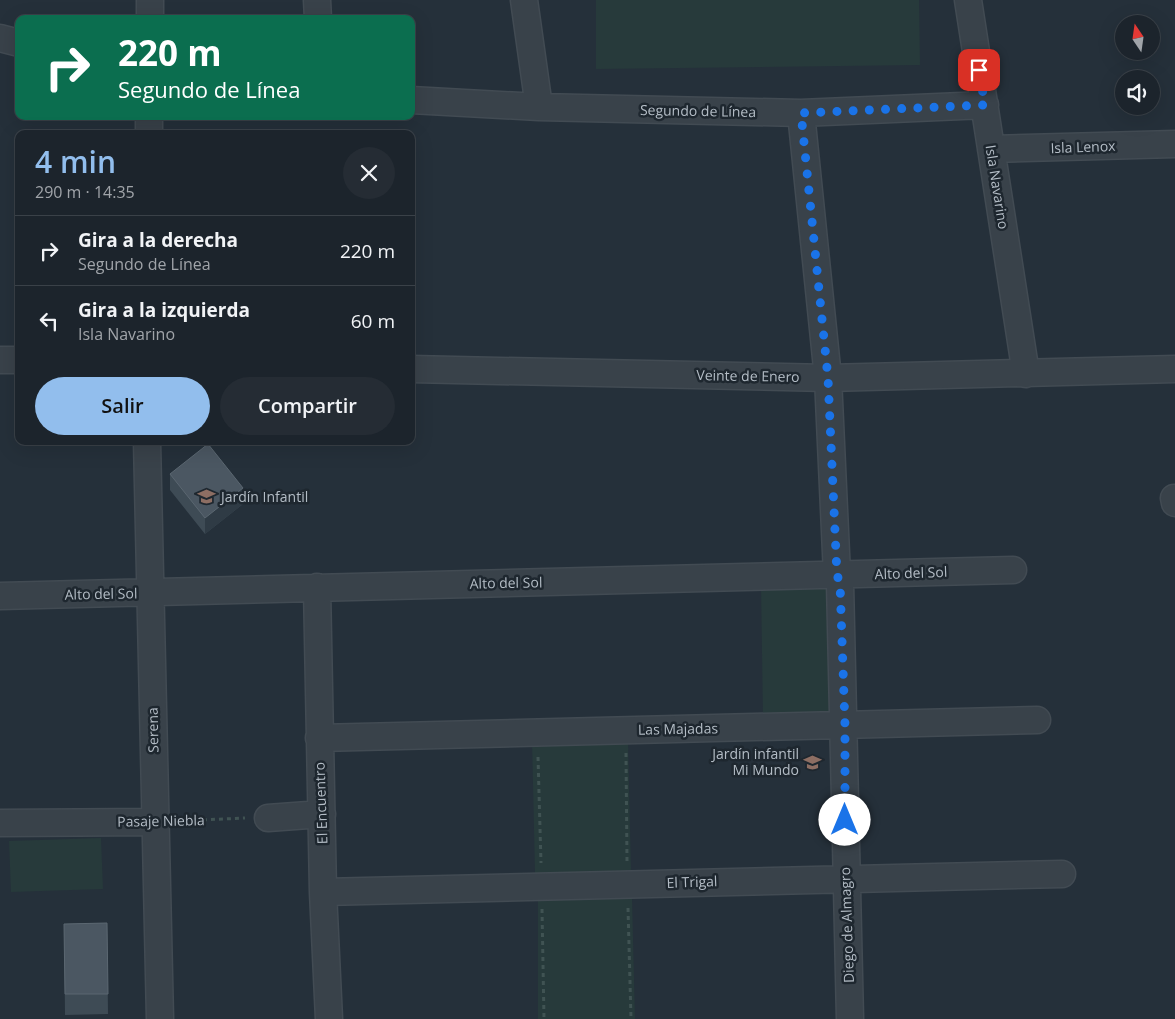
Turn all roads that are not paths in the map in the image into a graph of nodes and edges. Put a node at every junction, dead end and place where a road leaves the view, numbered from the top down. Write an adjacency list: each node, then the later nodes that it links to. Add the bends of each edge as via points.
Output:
1 (150, 0): 5 (street)
2 (317, 0): 6 (street)
3 (524, 0): 11 (street)
4 (968, 0): 10 (street, Isla Navarino)
5 (150, 15)
6 (318, 15)
7 (0, 38): 8 (street)
8 (15, 41)
9 (415, 100): 11 (street, Segundo de Línea)
10 (985, 105): 12 (street, Segundo de Línea); 14 (street, Isla Navarino)
11 (538, 107): 12 (street, Segundo de Línea)
12 (801, 113): 20 (street, Diego de Almagro)
13 (1175, 144): 14 (street, Isla Lenox)
14 (991, 149): 19 (street, Isla Navarino)
15 (0, 360): 16 (street)
16 (15, 360)
17 (415, 369): 20 (street, Veinte de Enero)
18 (1175, 369): 19 (street, Veinte de Enero)
19 (1026, 374): 20 (street, Veinte de Enero)
20 (828, 378): 23 (street, Diego de Almagro)
21 (147, 445): 25 (street, Serena)
22 (1013, 570): 23 (street, Alto del Sol)
23 (837, 575): 24 (street, Alto del Sol); 28 (street, Diego de Almagro, via 840,583)
24 (317, 587): 25 (street, Alto del Sol); 29 (street, El Encuentro)
25 (150, 593): 26 (street, Alto del Sol); 32 (street, Serena)
26 (0, 596)
27 (1037, 720): 28 (street, Las Majadas)
28 (845, 725): 29 (street, Las Majadas); 35 (street, Diego de Almagro)
29 (319, 738): 30 (street, El Encuentro)
30 (322, 814): 31 (street); 36 (street, El Encuentro)
31 (268, 818)
32 (155, 822): 33 (street, Pasaje Niebla); 37 (street, Serena)
33 (0, 823)
34 (1062, 874): 35 (street, El Trigal)
35 (846, 878): 36 (street, El Trigal); 39 (street, Diego de Almagro)
36 (322, 892): 38 (street, El Encuentro)
37 (160, 1019)
38 (330, 1019)
39 (850, 1019)

